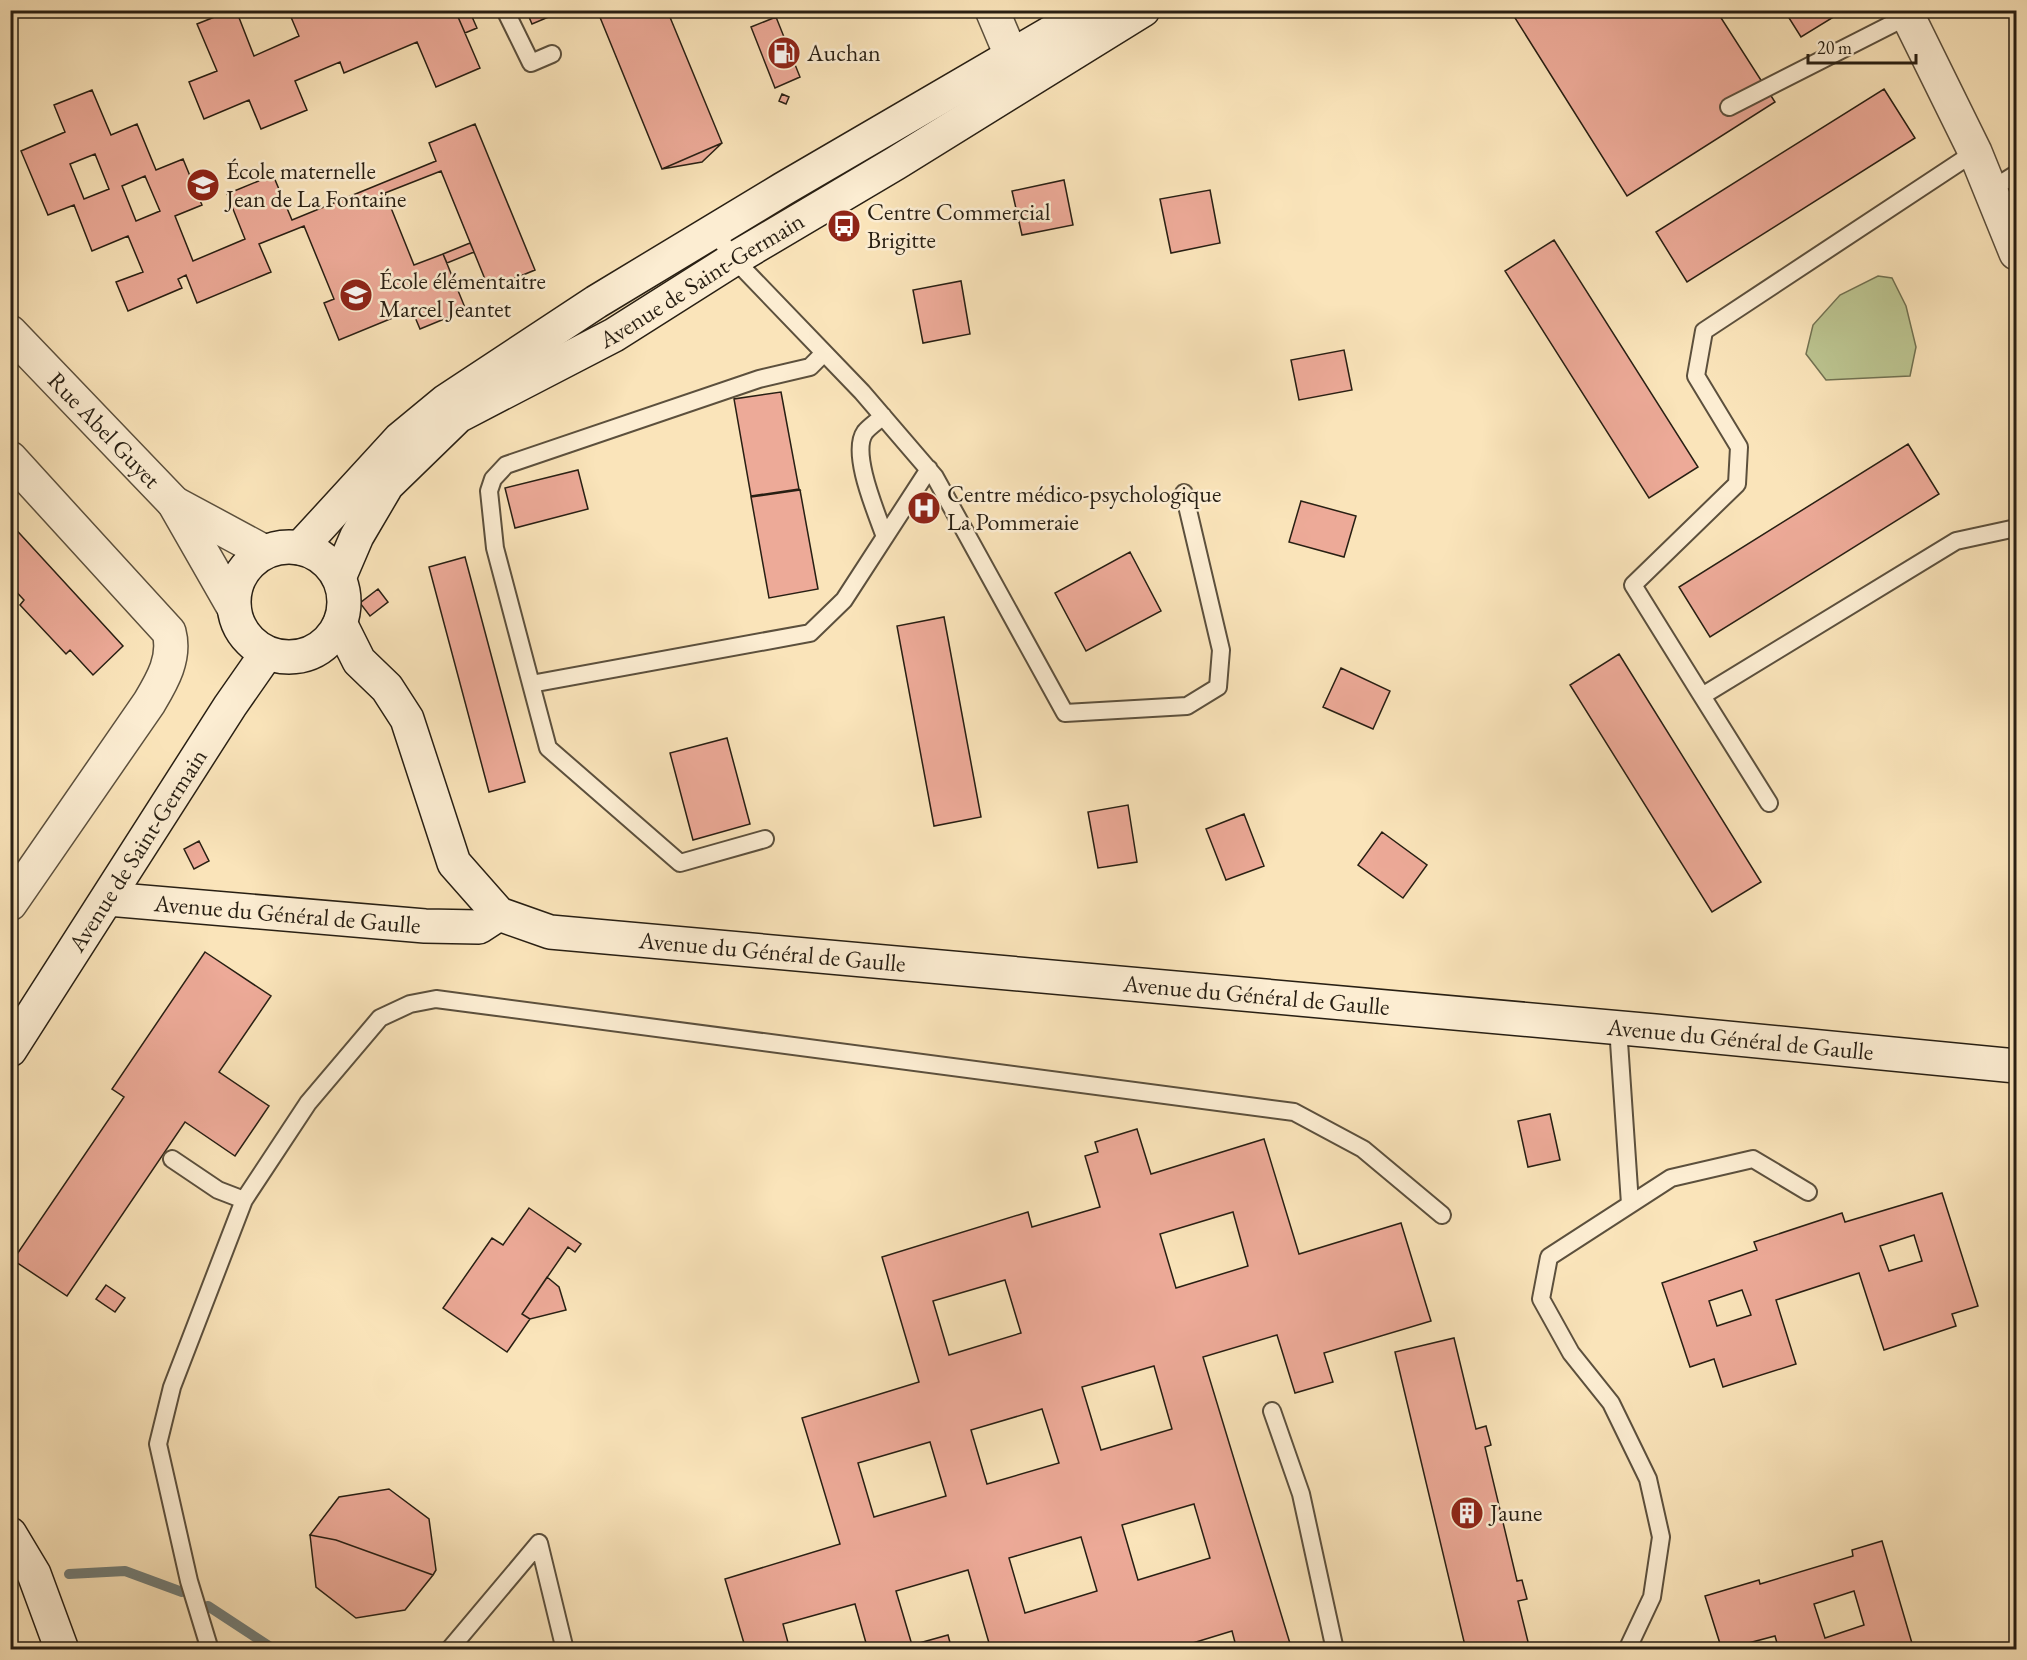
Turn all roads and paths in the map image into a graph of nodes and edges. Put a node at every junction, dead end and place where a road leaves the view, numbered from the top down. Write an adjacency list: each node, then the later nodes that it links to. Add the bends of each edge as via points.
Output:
1 (506, 10): 6 (lane, via 531,63)
2 (992, 10): 7 (street)
3 (1090, 10): 7 (street, Avenue de Saint-Germain)
4 (1143, 10): 7 (street, Avenue de Saint-Germain, via 1117,28)
5 (1906, 13): 8 (lane); 9 (street)
6 (552, 54)
7 (1017, 70): 11 (street, Avenue de Saint-Germain, via 783,189); 13 (street, Avenue de Saint-Germain, via 896,163)
8 (1729, 108)
9 (1975, 152): 10 (street); 32 (lane, via 1704,330 1696,376 1739,447 1737,484 1633,585)
10 (2004, 181): 12 (street)
11 (716, 232): 13 (lane); 23 (street, Avenue de Saint-Germain, via 596,302 446,401 400,440)
12 (2016, 253)
13 (734, 259): 15 (lane); 25 (street, Avenue de Saint-Germain, via 614,335 458,416 387,485 357,536)
14 (10, 332): 20 (street, Rue Abel Guyet)
15 (824, 353): 16 (lane); 31 (lane, via 810,367 759,379 506,465 493,479 489,491 495,548)
16 (883, 416): 18 (lane); 22 (lane, via 865,433 861,444 863,469)
17 (10, 458): 36 (street, via 169,632 172,645 165,675 149,702)
18 (929, 469): 19 (lane, via 1065,713 1187,706 1218,687 1221,650); 22 (lane)
19 (1184, 493)
20 (174, 503): 24 (street, Rue Abel Guyet); 26 (street, Rue Abel Guyet)
21 (2016, 528): 32 (lane, via 1956,541)
22 (885, 537): 31 (lane, via 844,600 810,633)
23 (300, 548): 24 (street, via 282,547); 25 (street, via 330,564)
24 (265, 552): 26 (street, via 240,575)
25 (339, 578): 27 (street, via 344,593)
26 (234, 608): 29 (street, via 244,635)
27 (340, 623): 28 (street, via 333,635); 30 (street, Avenue du Général de Gaulle)
28 (311, 652): 29 (street, via 296,657); 30 (street)
29 (267, 653): 35 (street, Avenue de Saint-Germain)
30 (358, 661): 37 (street, Avenue du Général de Gaulle, via 387,688 406,719 454,863)
31 (531, 684): 34 (lane, via 548,748 680,863)
32 (1701, 696): 33 (lane)
33 (1769, 803)
34 (765, 839)
35 (108, 899): 37 (street, Avenue du Général de Gaulle, via 425,926 479,927); 39 (street, Avenue de Saint-Germain)
36 (10, 904)
37 (499, 914): 38 (street, Avenue du Général de Gaulle, via 550,932)
38 (1618, 1027): 40 (street, Avenue du Général de Gaulle); 44 (lane)
39 (10, 1050)
40 (2016, 1066)
41 (172, 1159): 43 (lane, via 218,1190)
42 (1808, 1192): 44 (lane, via 1753,1159 1671,1178)
43 (244, 1200): 45 (lane, via 308,1102 380,1018 410,1004 436,999 1294,1112 1363,1149); 49 (lane, via 172,1387 158,1444 189,1581)
44 (1630, 1204): 53 (lane, via 1549,1257 1541,1299 1571,1353 1611,1403 1648,1479 1661,1537 1652,1597)
45 (1442, 1215)
46 (1272, 1411): 52 (lane, via 1301,1494)
47 (10, 1534): 48 (street, via 34,1574)
48 (63, 1650)
49 (210, 1650)
50 (449, 1650): 51 (lane, via 539,1543)
51 (565, 1650)
52 (1335, 1650)
53 (1627, 1650)

